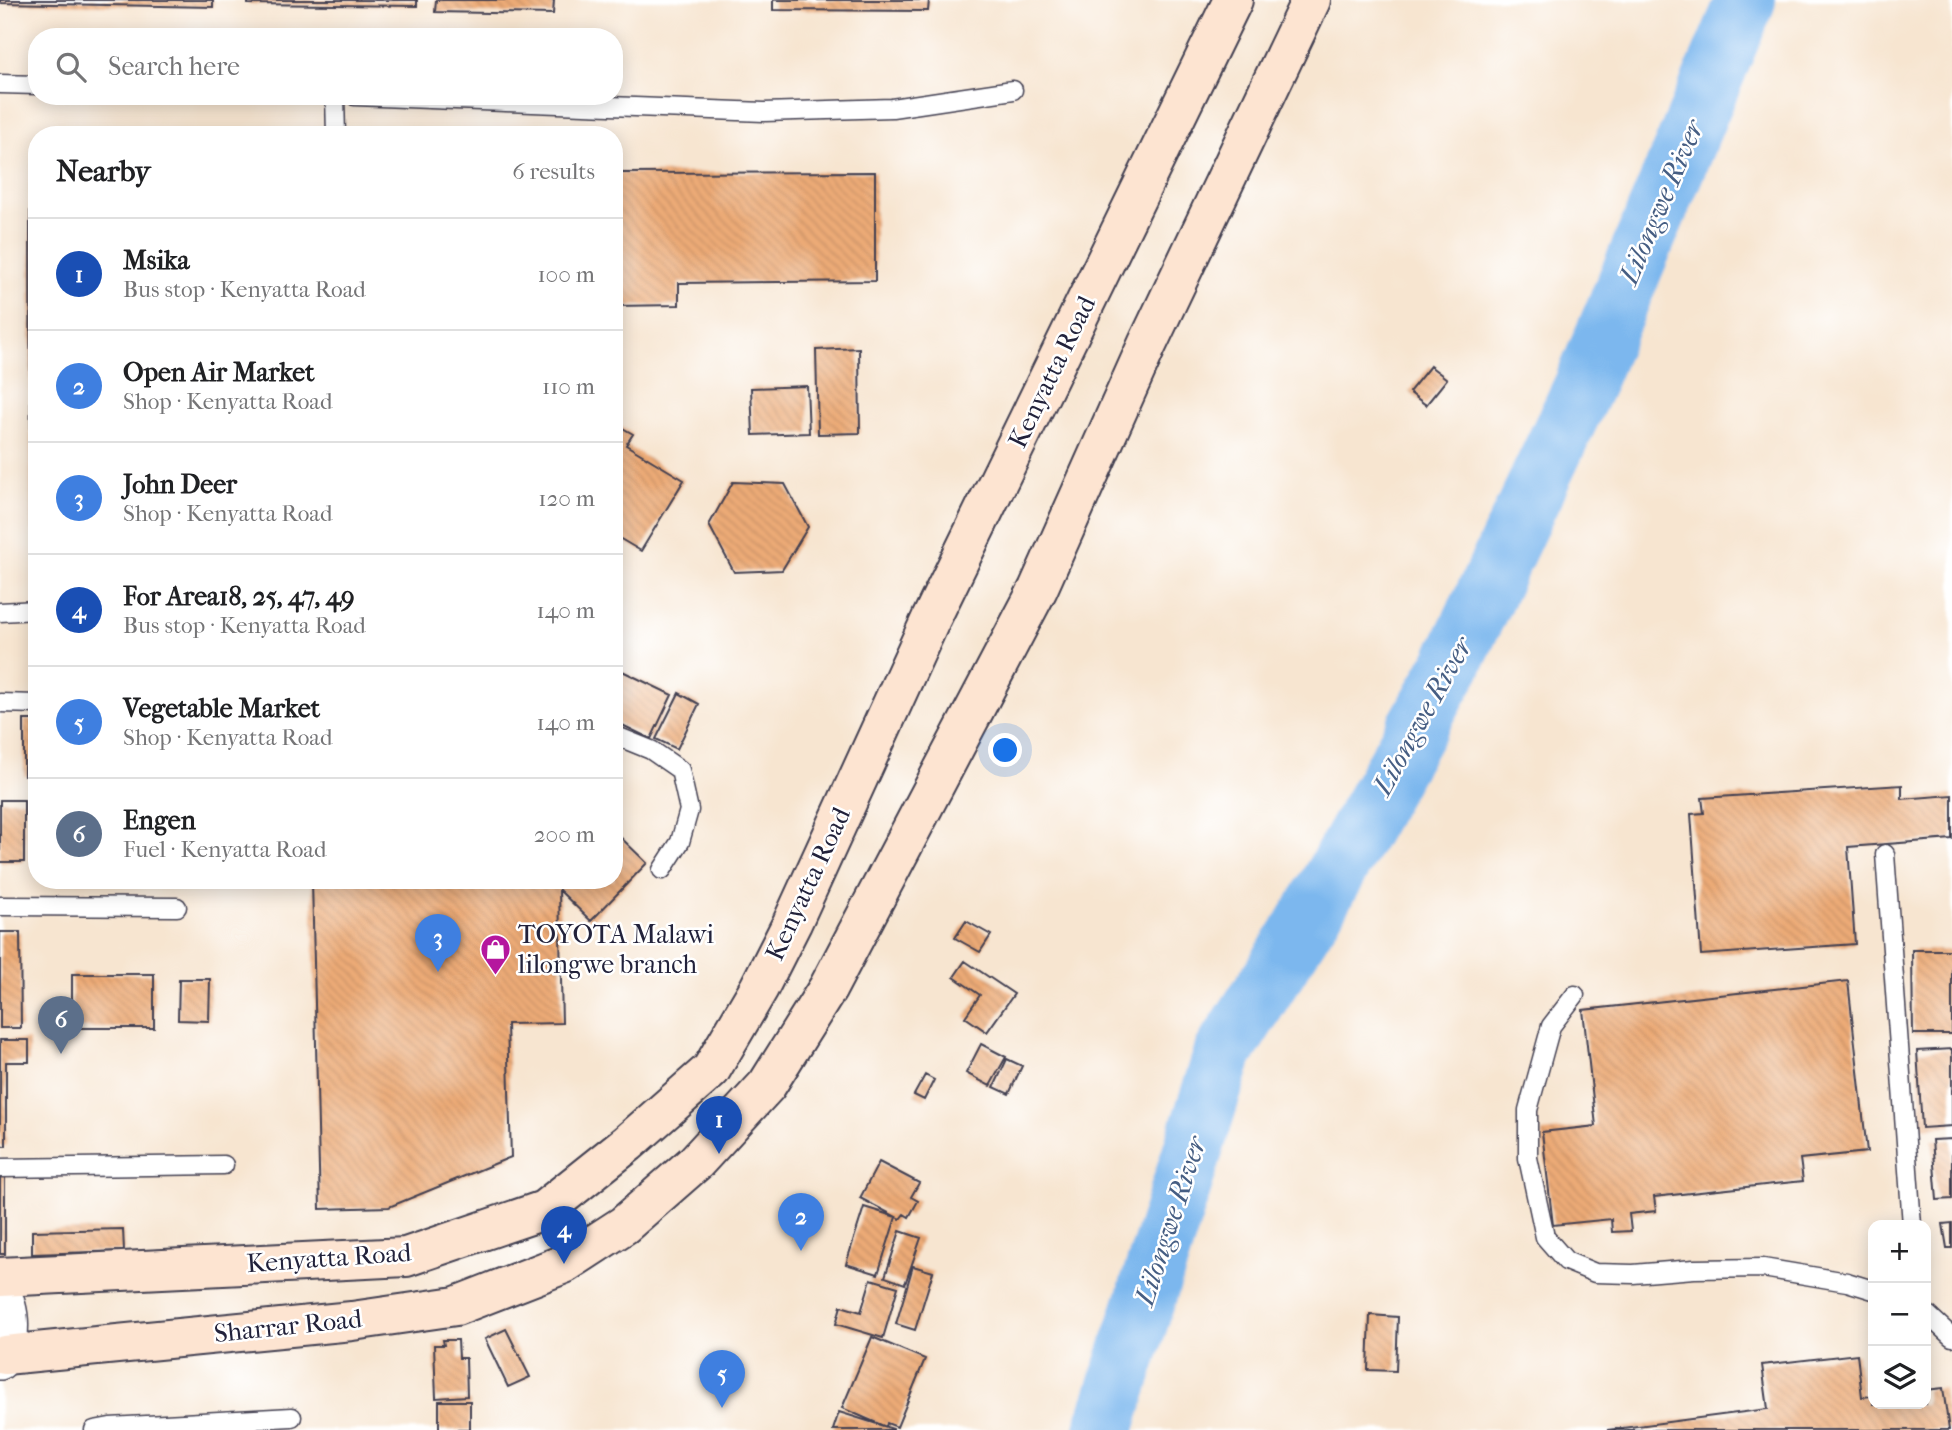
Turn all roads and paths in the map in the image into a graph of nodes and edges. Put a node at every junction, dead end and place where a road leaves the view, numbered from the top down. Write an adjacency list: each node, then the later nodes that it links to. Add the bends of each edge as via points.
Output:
1 (1233, 0): 22 (main road, Kenyatta Road, via 931,619 792,923 710,1070 544,1210 406,1257)
2 (1311, 0): 27 (main road, Sharrar Road, via 1147,345 1038,589 828,988 767,1085 696,1161 624,1225 564,1264 456,1306)
3 (0, 84): 4 (lane)
4 (28, 85)
5 (1013, 90): 7 (lane, via 892,108 764,111)
6 (335, 105): 8 (lane)
7 (600, 105)
8 (336, 126)
9 (28, 610): 10 (lane)
10 (0, 612)
11 (0, 703): 12 (lane)
12 (28, 704)
13 (623, 739): 15 (lane, via 651,750 680,770 689,810 680,842)
14 (1885, 854): 21 (lane)
15 (662, 870)
16 (0, 906): 17 (lane)
17 (177, 907)
18 (1575, 995): 23 (lane, via 1551,1027 1528,1110 1528,1158 1545,1237 1566,1261 1595,1273 1633,1275 1763,1268)
19 (224, 1165): 20 (lane)
20 (0, 1168)
21 (1912, 1220)
22 (0, 1277)
23 (1868, 1288)
24 (0, 1289): 27 (street, via 10,1314 10,1335)
25 (1931, 1319): 26 (lane)
26 (1952, 1338)
27 (2, 1358)
28 (292, 1417): 29 (lane)
29 (94, 1430)

